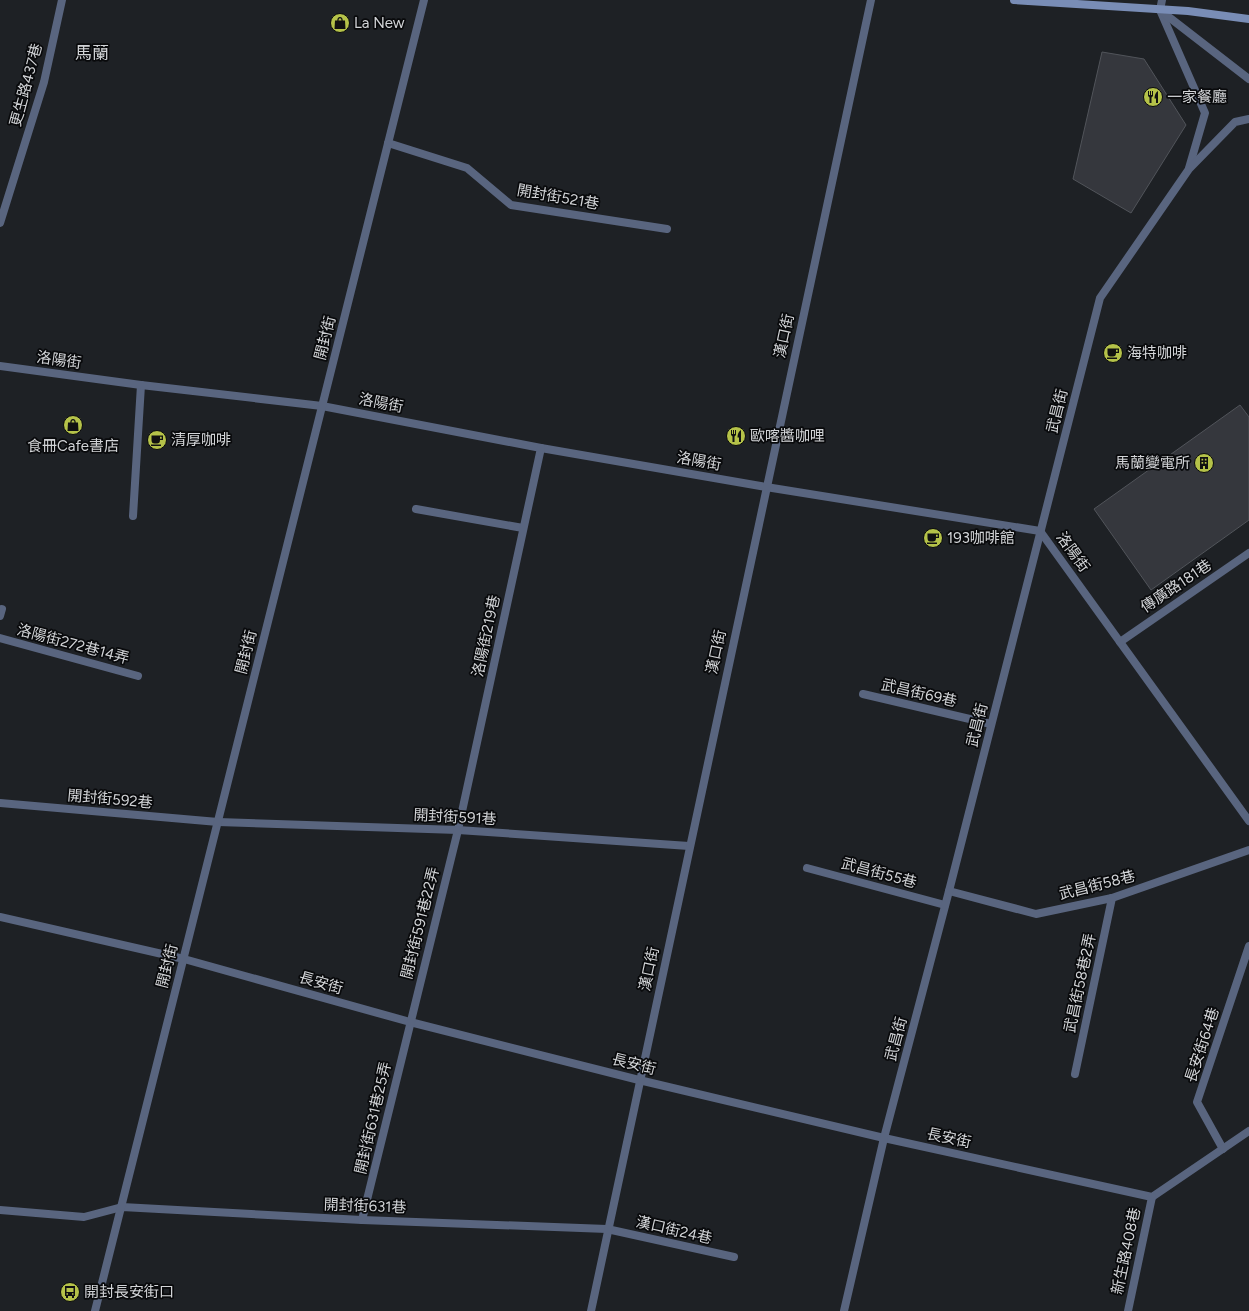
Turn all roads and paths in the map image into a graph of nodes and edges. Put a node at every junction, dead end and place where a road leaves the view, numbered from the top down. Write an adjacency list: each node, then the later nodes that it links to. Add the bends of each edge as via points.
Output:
1 (62, 0): 12 (street, 更生路437巷, via 44,82)
2 (424, 0): 10 (street, 開封街)
3 (871, 0): 18 (street, 漢口街)
4 (1014, 0): 6 (street)
5 (1162, 0): 6 (street)
6 (1160, 10): 7 (street); 8 (street); 11 (street, via 1205,113)
7 (1249, 19)
8 (1249, 80)
9 (1249, 119): 11 (street, via 1235,122)
10 (388, 143): 13 (street, 開封街521巷, via 467,168 511,205); 16 (street, 開封街)
11 (1189, 169): 22 (street, 武昌街, via 1100,298)
12 (0, 223)
13 (667, 229)
14 (0, 366): 15 (street, 洛陽街)
15 (141, 385): 16 (street, 洛陽街); 20 (street)
16 (322, 406): 17 (street, 洛陽街); 31 (street, 開封街)
17 (541, 448): 18 (street, 洛陽街); 21 (street, 洛陽街219巷)
18 (766, 487): 22 (street, 洛陽街); 33 (street, 漢口街)
19 (416, 509): 21 (street)
20 (133, 516)
21 (523, 528): 32 (street, 洛陽街219巷)
22 (1040, 531): 25 (street, 洛陽街); 28 (street, 武昌街)
23 (1249, 553): 25 (street, 傳廣路181巷)
24 (0, 638): 26 (street, 洛陽街272巷14弄)
25 (1120, 642): 30 (street, 洛陽街)
26 (138, 676)
27 (863, 694): 28 (street, 武昌街69巷)
28 (991, 724): 36 (street, 武昌街)
29 (0, 804): 31 (street, 開封街592巷)
30 (1249, 821)
31 (218, 822): 32 (street, 開封街591巷); 41 (street, 開封街)
32 (458, 830): 33 (street, 開封街591巷); 42 (street, 開封街591巷22弄)
33 (689, 846): 44 (street, 漢口街)
34 (1249, 850): 37 (street, 武昌街58巷)
35 (807, 868): 38 (street, 武昌街55巷)
36 (949, 891): 37 (street, 武昌街58巷, via 1036,914); 38 (street, 武昌街)
37 (1112, 898): 43 (street, 武昌街58巷2弄)
38 (945, 905): 46 (street, 武昌街)
39 (0, 916): 41 (street, 長安街)
40 (1249, 946): 47 (street, 長安街64巷, via 1197,1102)
41 (184, 959): 42 (street, 長安街); 49 (street, 開封街)
42 (410, 1022): 44 (street, 長安街); 51 (street, 開封街631巷25弄)
43 (1076, 1074)
44 (639, 1080): 46 (street, 長安街); 52 (street, 漢口街)
45 (1249, 1131): 47 (street)
46 (884, 1138): 48 (street, 長安街); 56 (street, 武昌街)
47 (1223, 1149): 48 (street)
48 (1152, 1197): 57 (street, 新生路408巷)
49 (122, 1207): 50 (street, 開封街631巷, via 84,1217); 51 (street, 開封街631巷); 54 (street, 開封街)
50 (0, 1210)
51 (362, 1220): 52 (street, 開封街631巷)
52 (607, 1229): 53 (street, 漢口街24巷); 55 (street, 漢口街)
53 (734, 1257)
54 (96, 1311)
55 (591, 1311)
56 (844, 1311)
57 (1128, 1311)

